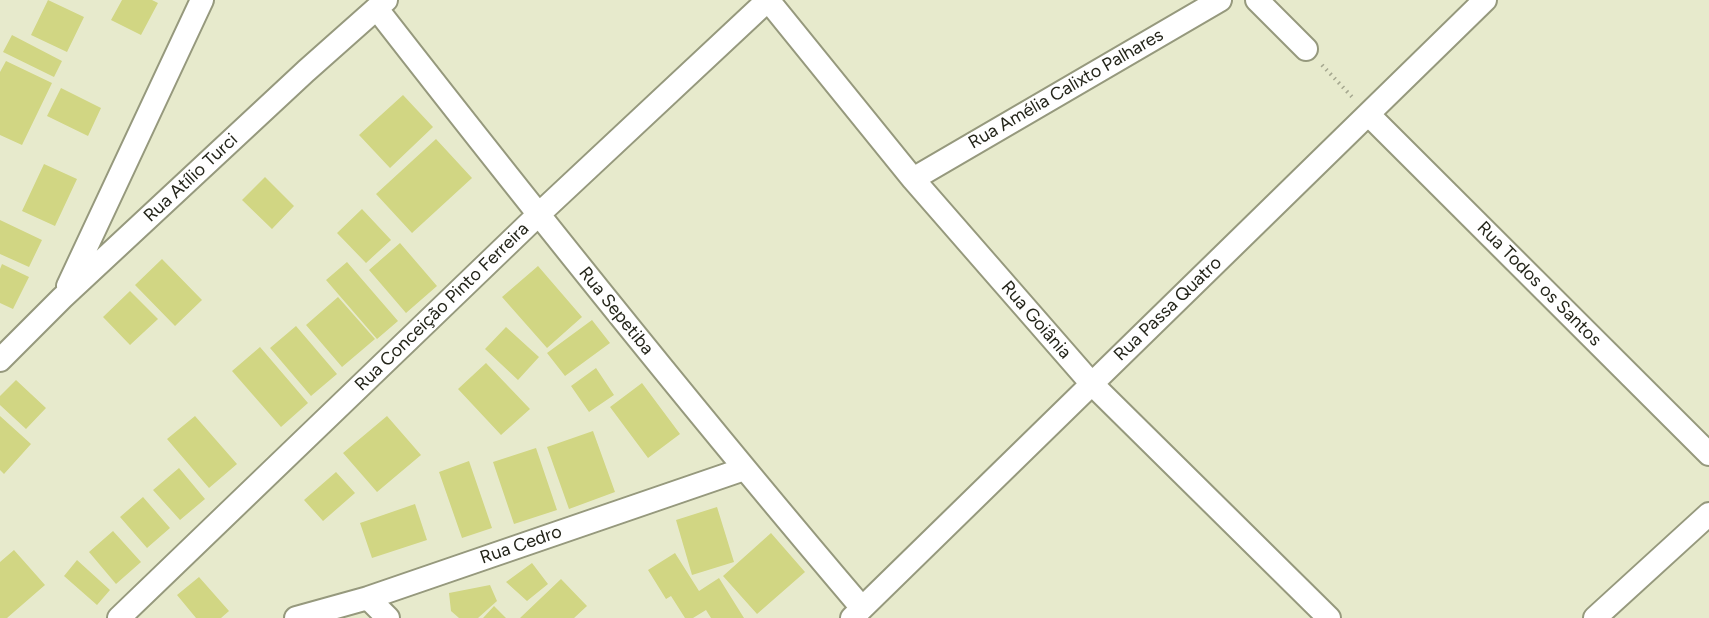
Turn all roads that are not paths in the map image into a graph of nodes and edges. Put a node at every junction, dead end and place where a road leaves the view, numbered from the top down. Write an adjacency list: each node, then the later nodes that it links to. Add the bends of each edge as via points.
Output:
1 (202, 0): 11 (street)
2 (768, 0): 9 (street, Rua Goiânia); 10 (street, Rua Conceição Pinto Ferreira)
3 (1220, 0): 9 (street, Rua Amélia Calixto Palhares)
4 (1257, 0): 7 (street)
5 (1485, 0): 8 (street, Rua Passa Quatro)
6 (382, 5): 10 (street, Rua Sepetiba); 11 (street, Rua Atílio Turci)
7 (1306, 49)
8 (1369, 115): 13 (street, Rua Passa Quatro); 14 (street, Rua Todos os Santos)
9 (913, 179): 13 (street, Rua Goiânia)
10 (538, 215): 15 (street, Rua Sepetiba); 19 (street, Rua Conceição Pinto Ferreira)
11 (62, 298): 12 (street, Rua Atílio Turci)
12 (5, 346)
13 (1091, 383): 18 (street, Rua Passa Quatro); 22 (street, Rua Goiânia)
14 (1709, 454)
15 (744, 469): 17 (street, Rua Cedro); 18 (street, Rua Sepetiba)
16 (1709, 514): 23 (street)
17 (368, 598): 20 (street, Rua Cedro); 21 (street)
18 (857, 613)
19 (119, 618)
20 (296, 618)
21 (388, 618)
22 (1329, 618)
23 (1595, 618)

